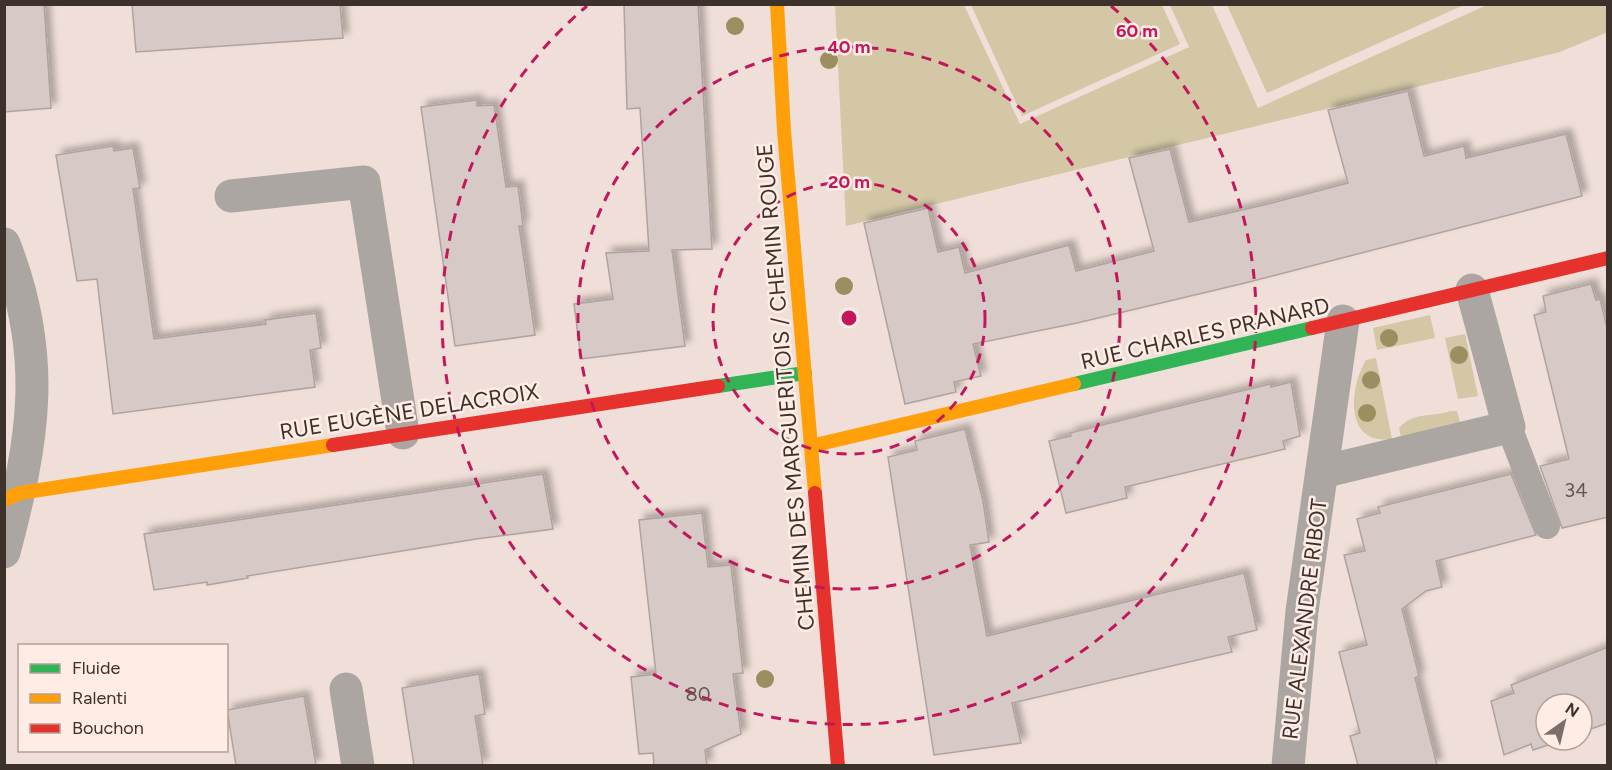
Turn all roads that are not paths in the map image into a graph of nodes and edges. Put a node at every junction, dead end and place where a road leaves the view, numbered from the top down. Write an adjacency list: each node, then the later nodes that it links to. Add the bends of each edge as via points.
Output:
1 (777, 4): 7 (street, CHEMIN DES MARGUERITOIS / CHEMIN ROUGE)
2 (231, 196): 9 (street, via 364,182)
3 (4, 244): 12 (street, via 27,318 33,369 33,414)
4 (1608, 258): 5 (street, RUE CHARLES PRANARD)
5 (1472, 290): 6 (street, RUE CHARLES PRANARD); 8 (street)
6 (1343, 321): 10 (street, RUE CHARLES PRANARD); 11 (street, RUE ALEXANDRE RIBOT)
7 (805, 373): 9 (street, RUE EUGÈNE DELACROIX); 10 (street, CHEMIN DES MARGUERITOIS / CHEMIN ROUGE)
8 (1509, 427): 11 (street, RUE ALEXANDRE RIBOT); 13 (lane)
9 (403, 433): 12 (street, RUE EUGÈNE DELACROIX)
10 (811, 446): 17 (street, CHEMIN DES MARGUERITOIS / CHEMIN ROUGE)
11 (1322, 472): 18 (street, RUE ALEXANDRE RIBOT, via 1302,611)
12 (12, 496): 14 (street)
13 (1547, 526)
14 (4, 552)
15 (346, 689): 16 (street)
16 (358, 765)
17 (838, 765)
18 (1288, 765)

